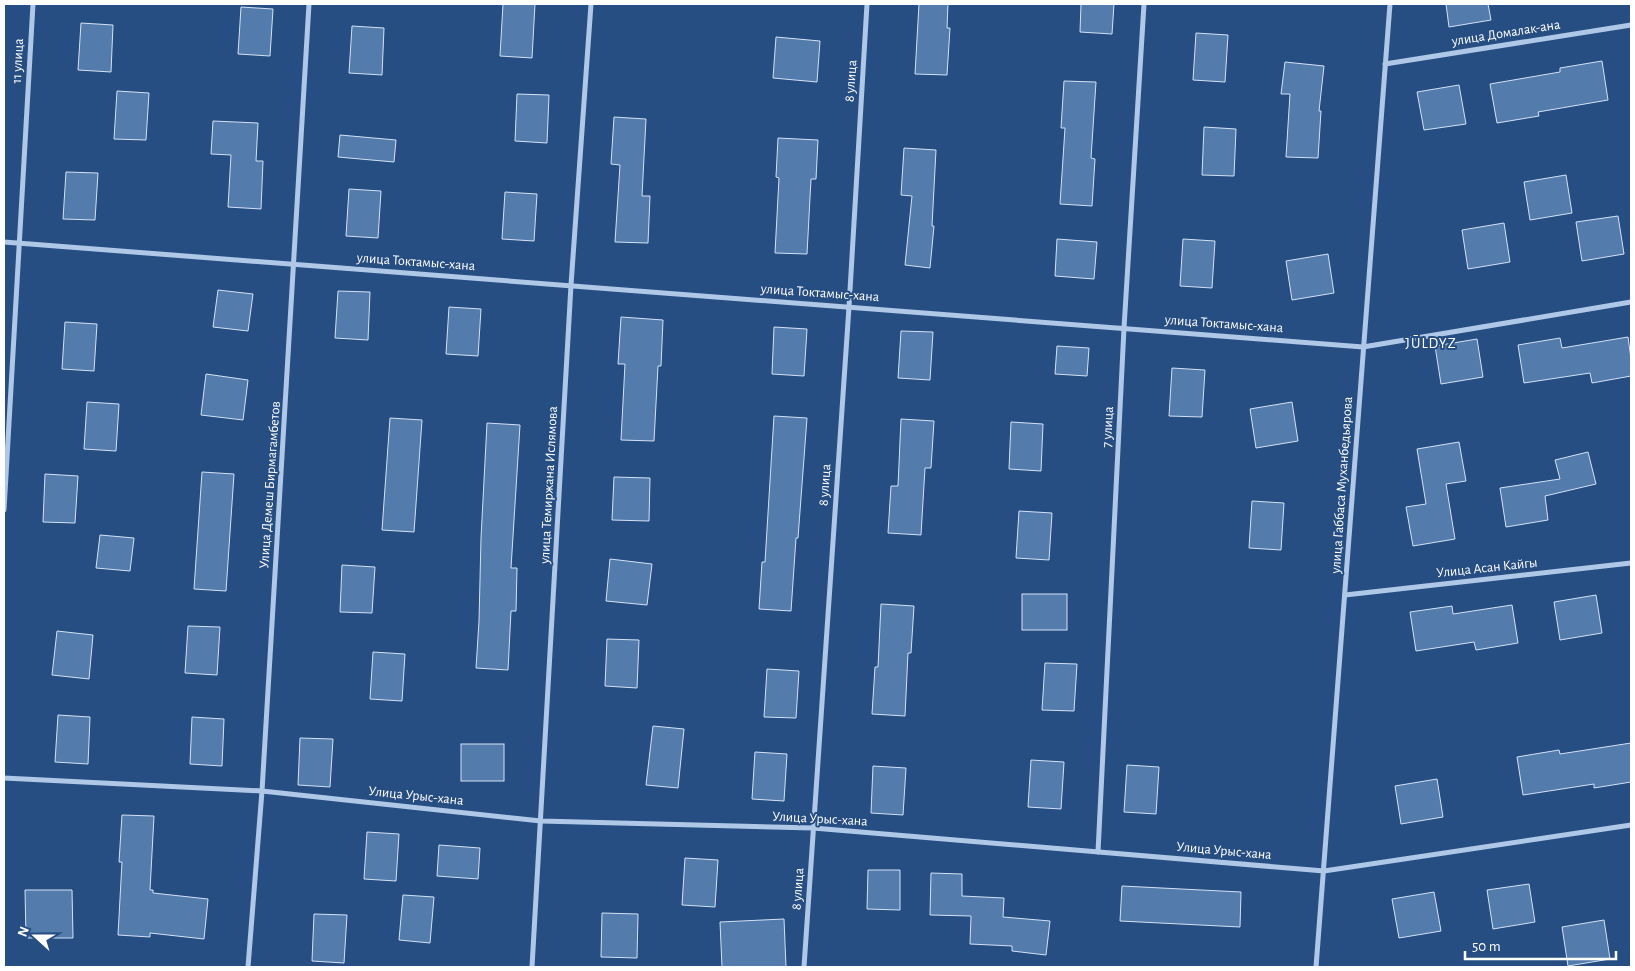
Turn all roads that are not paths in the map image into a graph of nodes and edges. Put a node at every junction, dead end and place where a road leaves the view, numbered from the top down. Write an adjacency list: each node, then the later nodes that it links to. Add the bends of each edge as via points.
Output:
1 (33, 4): 10 (street, 11 улица)
2 (310, 4): 11 (street, Улица Демеш Бирмагамбетов)
3 (591, 4): 12 (street, улица Темиржана Ислямова)
4 (867, 4): 14 (street, 8 улица)
5 (1144, 4): 15 (street, 7 улица)
6 (1390, 4): 8 (street, улица Габбаса Муханбедьярова)
7 (1631, 25): 8 (street, улица Домалак-ана)
8 (1385, 64): 16 (street, улица Габбаса Муханбедьярова)
9 (4, 242): 10 (street, улица Токтамыс-хана)
10 (19, 243): 11 (street, улица Токтамыс-хана); 17 (street, 11 улица)
11 (295, 264): 12 (street, улица Токтамыс-хана); 21 (street, Улица Демеш Бирмагамбетов)
12 (571, 286): 14 (street, улица Токтамыс-хана); 22 (street, улица Темиржана Ислямова)
13 (1631, 302): 16 (street, улица Токтамыс-хана)
14 (849, 307): 15 (street, улица Токтамыс-хана); 24 (street, 8 улица)
15 (1124, 328): 16 (street, улица Токтамыс-хана); 25 (street, 7 улица)
16 (1363, 346): 19 (street, улица Габбаса Муханбедьярова)
17 (4, 510)
18 (1631, 563): 19 (street, Улица Асан Кайгы)
19 (1345, 595): 26 (street, улица Габбаса Муханбедьярова)
20 (4, 778): 21 (street, Улица Урыс-хана)
21 (262, 791): 22 (street, Улица Урыс-хана); 27 (street, Улица Демеш Бирмагамбетов)
22 (541, 821): 24 (street, Улица Урыс-хана); 28 (street, улица Темиржана Ислямова)
23 (1631, 825): 26 (street, Улица Урыс-хана)
24 (813, 828): 25 (street, Улица Урыс-хана); 29 (street, 8 улица)
25 (1098, 852): 26 (street, Улица Урыс-хана)
26 (1324, 871): 30 (street, улица Габбаса Муханбедьярова)
27 (248, 967)
28 (532, 967)
29 (804, 967)
30 (1316, 967)

